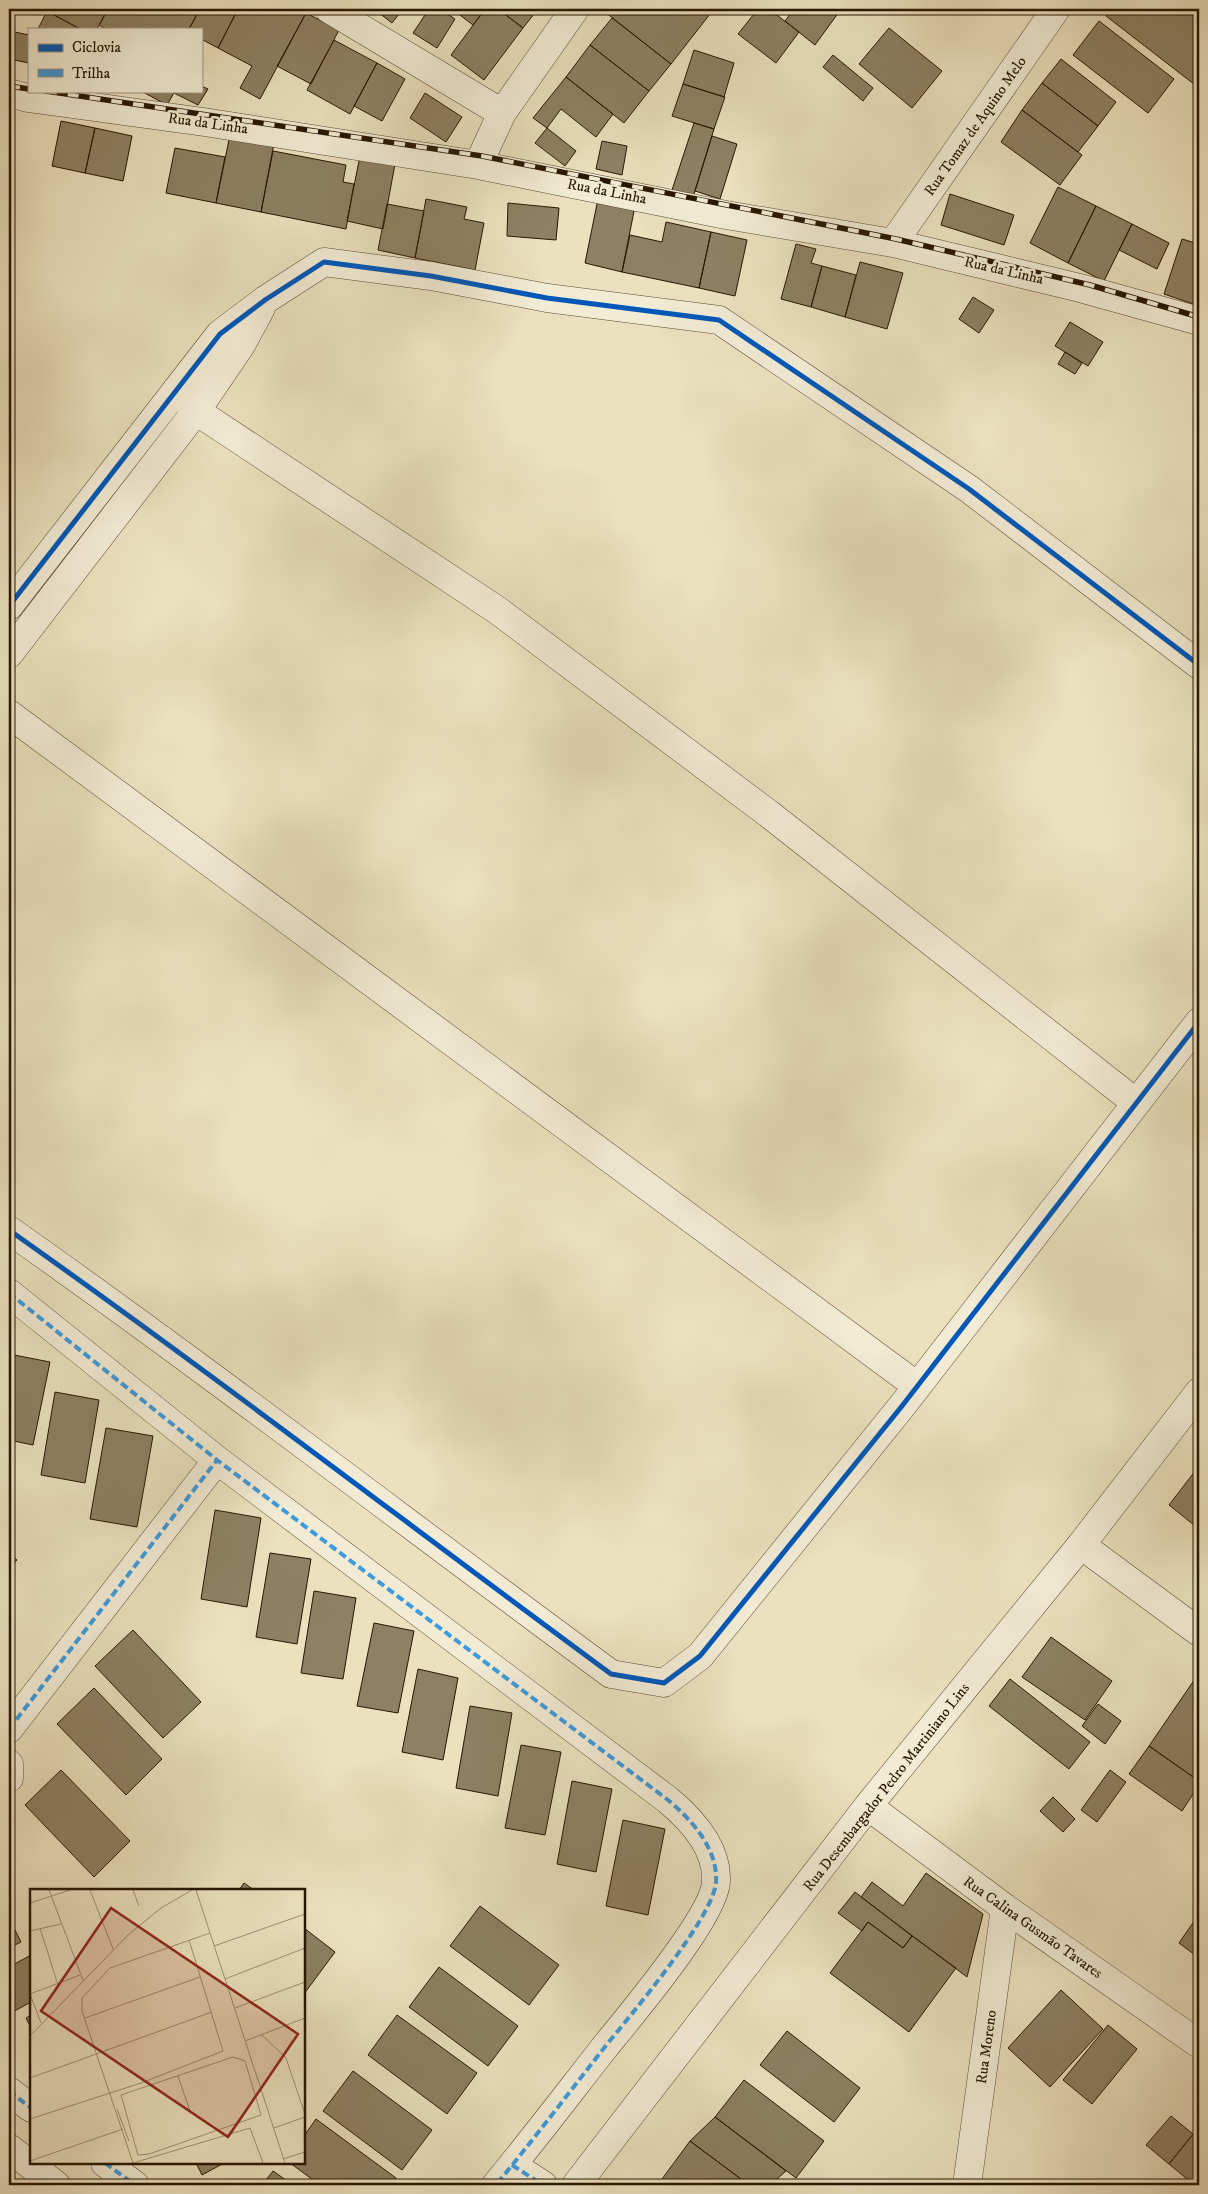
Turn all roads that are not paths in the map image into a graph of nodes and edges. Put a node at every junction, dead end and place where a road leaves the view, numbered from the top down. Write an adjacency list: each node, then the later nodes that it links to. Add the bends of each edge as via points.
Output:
1 (329, 9): 5 (street)
2 (575, 9): 5 (street)
3 (1056, 9): 7 (street, Rua Tomaz de Aquino Melo)
4 (9, 93): 6 (street, Rua da Linha)
5 (502, 113): 6 (street)
6 (478, 165): 7 (street, Rua da Linha, via 726,216)
7 (893, 243): 9 (street, Rua da Linha, via 1080,288)
8 (265, 300): 10 (street, via 220,334); 11 (street, via 241,345); 14 (street, via 324,262 431,276 547,298 719,320 969,489)
9 (1199, 321)
10 (177, 389): 11 (street); 12 (street)
11 (196, 411): 13 (street); 17 (street, via 505,616 769,814)
12 (9, 606)
13 (9, 654)
14 (1199, 665)
15 (9, 714): 20 (street)
16 (1199, 1022): 17 (street)
17 (1135, 1102): 20 (street)
18 (9, 1230): 20 (street, via 155,1333 611,1674 664,1683 700,1656)
19 (9, 1293): 22 (street)
20 (917, 1386)
21 (1199, 1392): 23 (street, Rua Desembargador Pedro Martiniano Lins)
22 (217, 1460): 25 (street); 35 (street, via 668,1800 695,1827 707,1846 716,1873 716,1884 705,1910 670,1965)
23 (1081, 1545): 24 (street); 28 (street, Rua Desembargador Pedro Martiniano Lins)
24 (1199, 1632)
25 (9, 1729)
26 (9, 1764): 27 (street)
27 (9, 1778)
28 (868, 1806): 29 (street, Rua Calina Gusmão Tavares); 39 (street, Rua Desembargador Pedro Martiniano Lins)
29 (1005, 1908): 30 (street, Rua Calina Gusmão Tavares); 40 (street, Rua Moreno)
30 (1199, 2044)
31 (9, 2091): 32 (street)
32 (30, 2107)
33 (9, 2148): 36 (street)
34 (106, 2164): 37 (street)
35 (504, 2175): 38 (street)
36 (56, 2185)
37 (135, 2185)
38 (544, 2185)
39 (576, 2185)
40 (967, 2185)

